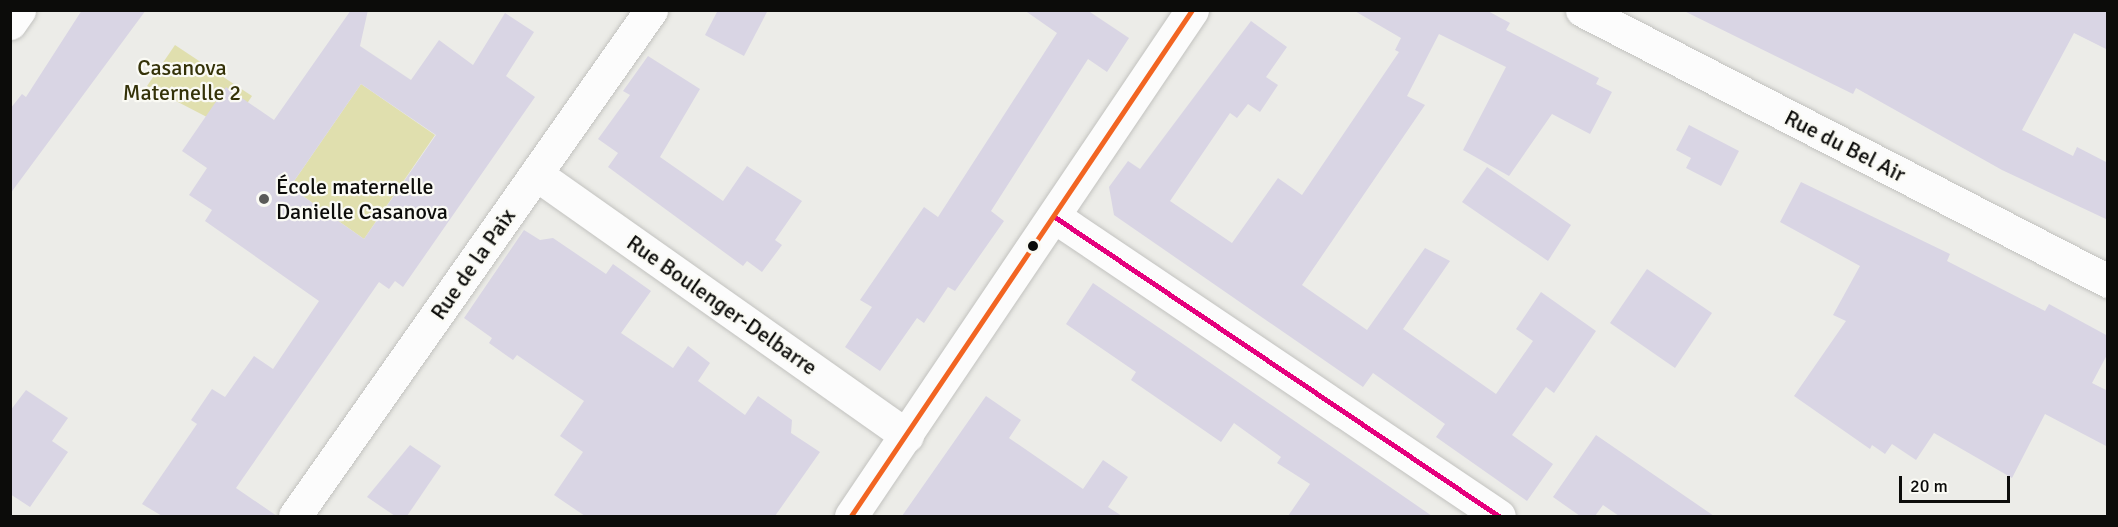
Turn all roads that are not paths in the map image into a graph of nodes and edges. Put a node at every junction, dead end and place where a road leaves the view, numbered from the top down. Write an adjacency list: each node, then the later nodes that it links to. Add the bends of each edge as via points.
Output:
1 (19, 10): 5 (street)
2 (651, 10): 6 (street, Rue de la Paix)
3 (1192, 10): 7 (street)
4 (1582, 10): 8 (street, Rue du Bel Air)
5 (10, 23)
6 (536, 174): 9 (street, Rue Boulenger-Delbarre); 10 (street, Rue de la Paix)
7 (1055, 217): 9 (street); 12 (street)
8 (2108, 281)
9 (907, 436): 11 (street)
10 (295, 516)
11 (851, 516)
12 (1498, 516)

